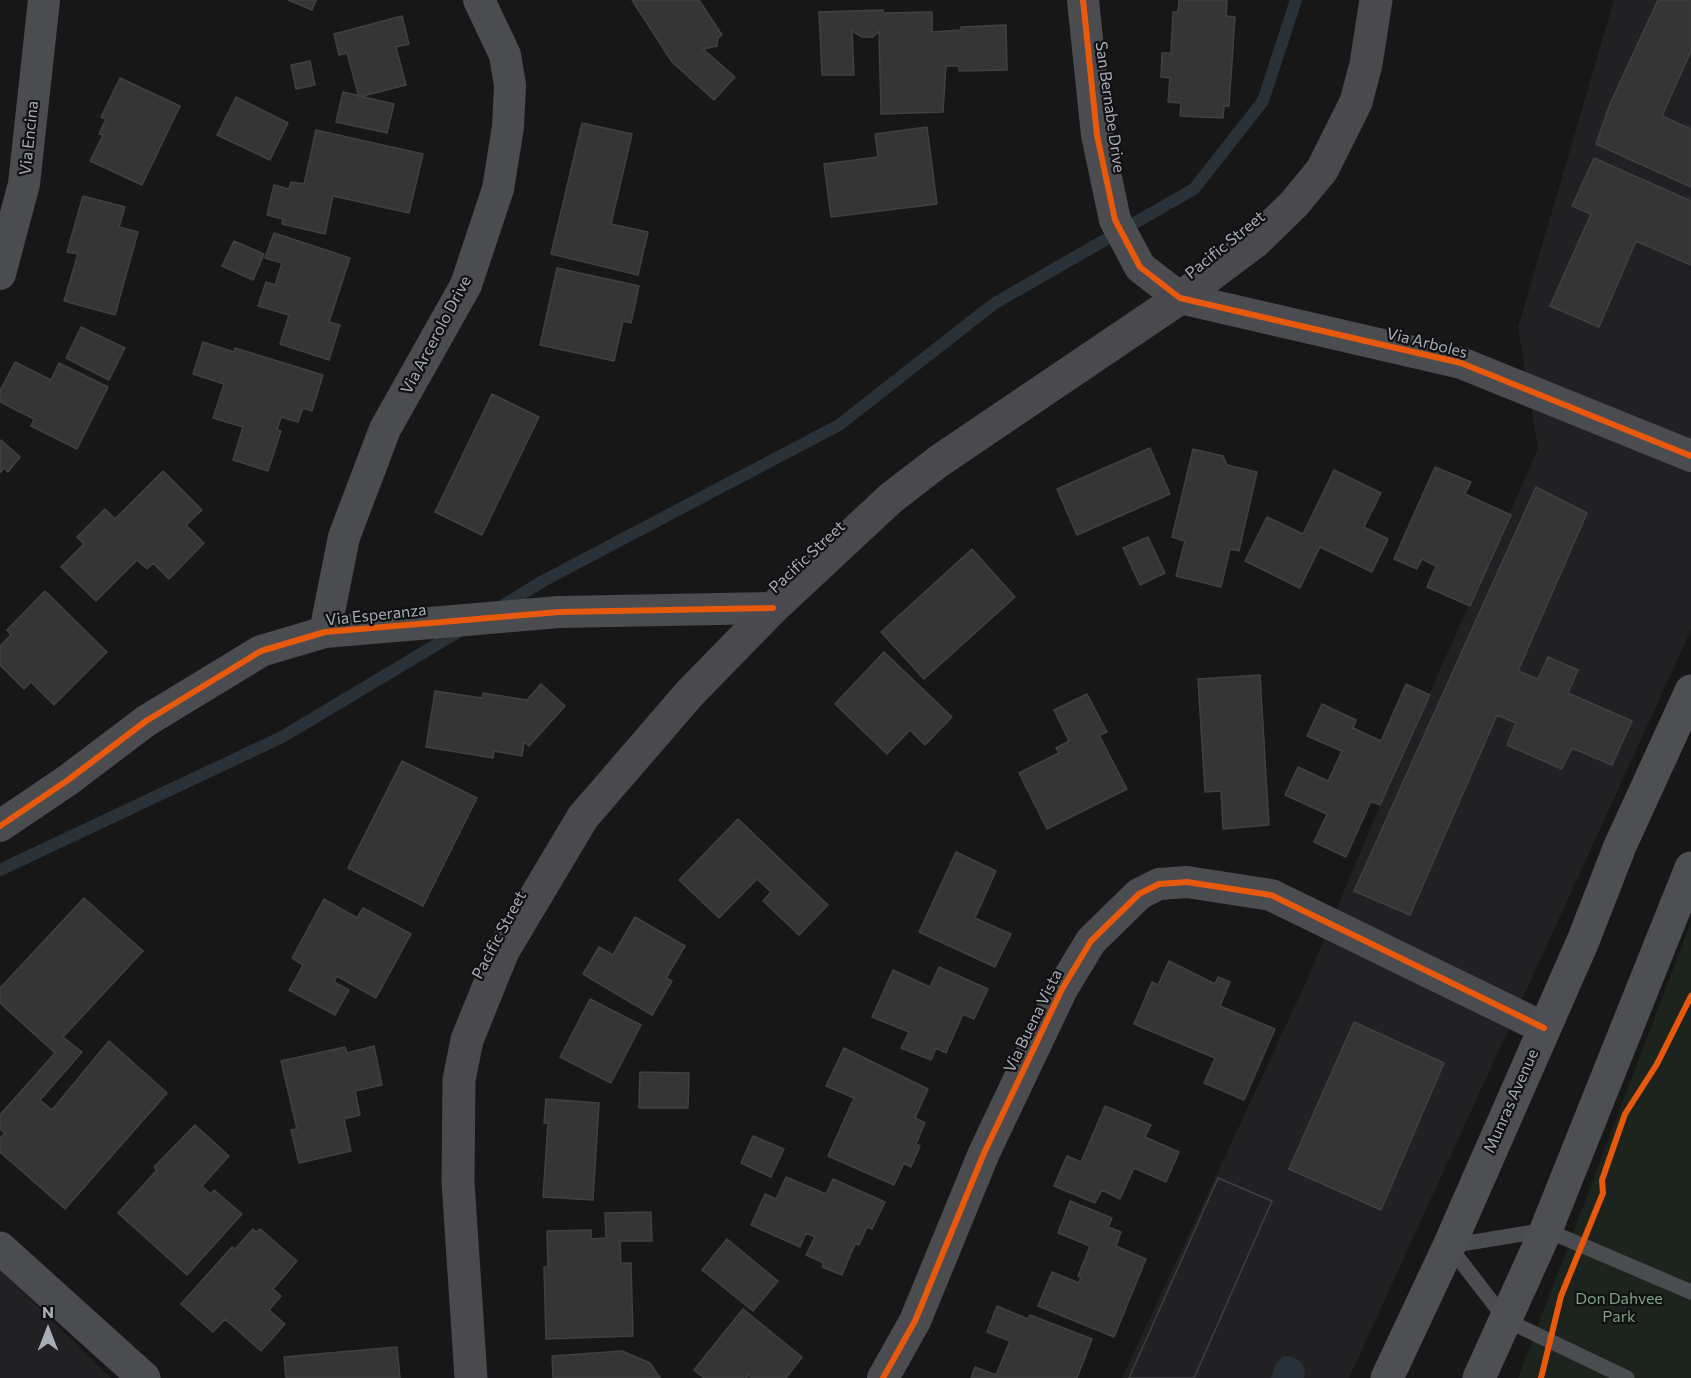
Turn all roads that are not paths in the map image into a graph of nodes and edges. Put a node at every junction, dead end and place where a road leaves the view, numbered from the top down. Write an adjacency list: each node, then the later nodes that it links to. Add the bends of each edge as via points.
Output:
1 (44, 0): 5 (street, Via Encina, via 24,184)
2 (479, 0): 9 (street, Via Arcerolo Drive, via 505,55 510,85 498,189 465,285 385,429 344,537)
3 (1083, 0): 6 (street, San Bernabe Drive, via 1097,135 1115,220 1140,267)
4 (1376, 0): 6 (main road, Pacific Street, via 1356,102 1322,170 1256,241)
5 (0, 274)
6 (1180, 298): 7 (street, Via Arboles, via 1461,363); 8 (main road, Pacific Street, via 939,461 891,498)
7 (1691, 456)
8 (773, 608): 9 (street, Via Esperanza, via 559,612); 20 (main road, Pacific Street, via 690,693 583,817 503,951 480,1003 466,1040 459,1092 458,1182)
9 (325, 632): 11 (street, Via Esperanza, via 261,651 147,721)
10 (1691, 691): 13 (main road, Munras Avenue, via 1620,846)
11 (0, 826)
12 (1691, 868): 14 (main road)
13 (1544, 1028): 15 (main road, Munras Avenue); 21 (street, Via Buena Vista, via 1272,895 1187,882 1159,884 1139,894 1091,941 1062,989 984,1153 915,1321)
14 (1546, 1230): 15 (lane); 17 (lane); 18 (main road)
15 (1449, 1246): 18 (lane); 22 (main road, Munras Avenue)
16 (0, 1248): 19 (street)
17 (1691, 1292)
18 (1506, 1320): 23 (main road); 24 (lane)
19 (144, 1378)
20 (471, 1378)
21 (883, 1378)
22 (1387, 1378)
23 (1479, 1378)
24 (1627, 1378)

